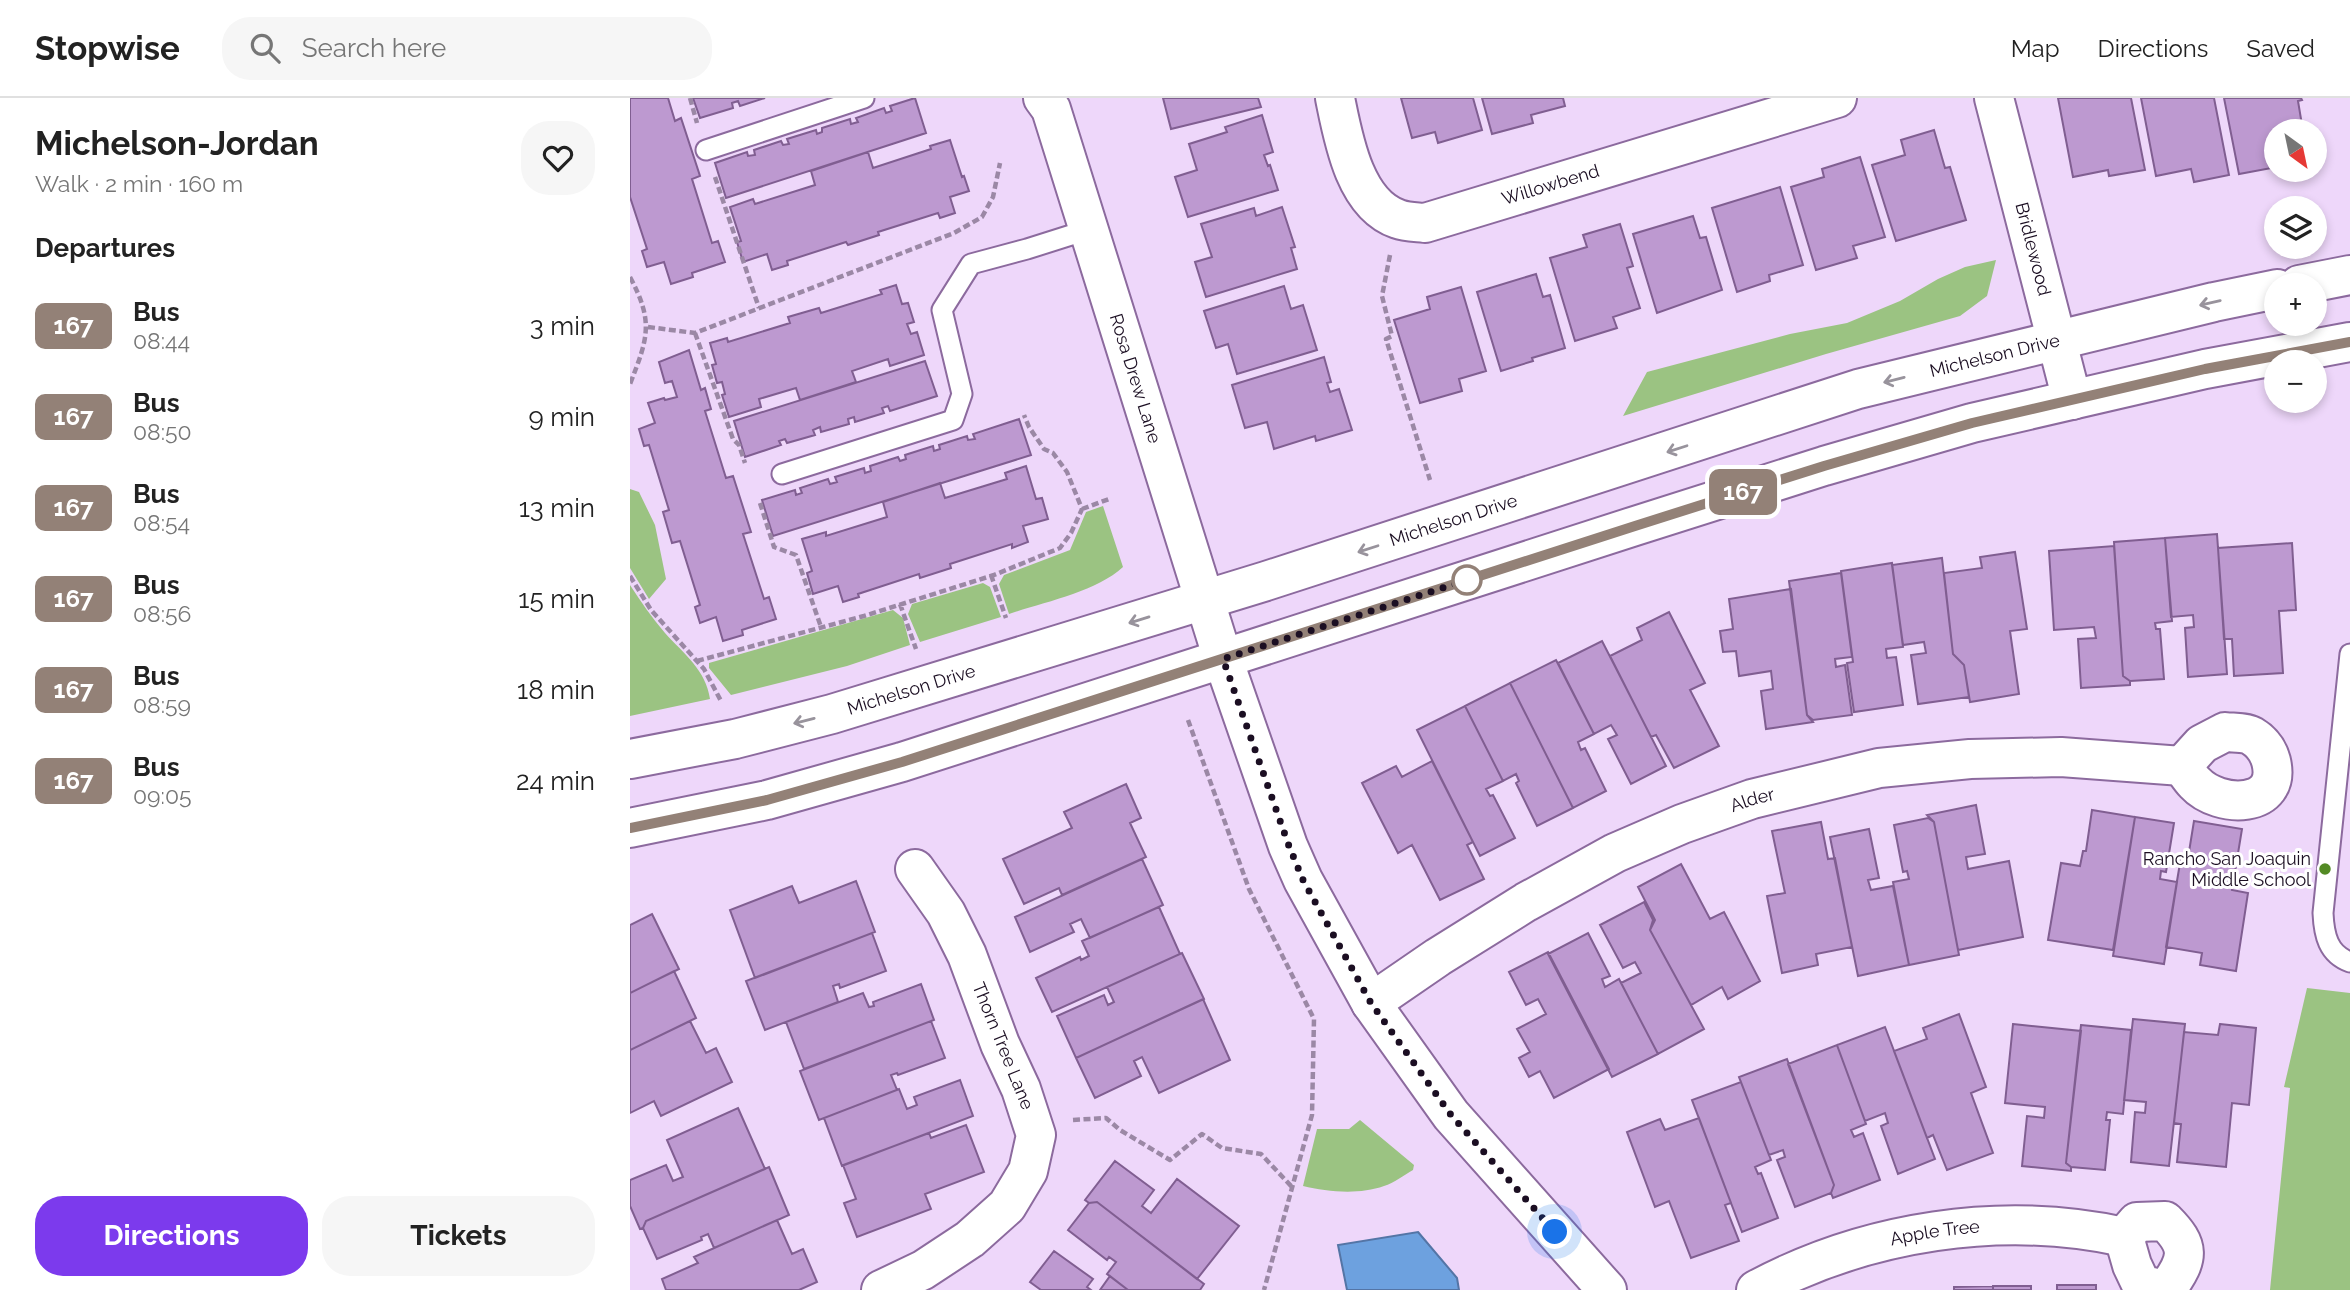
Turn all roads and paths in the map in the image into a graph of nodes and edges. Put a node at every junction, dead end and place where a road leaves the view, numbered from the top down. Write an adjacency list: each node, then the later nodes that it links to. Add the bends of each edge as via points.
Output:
1 (690, 98): 7 (path)
2 (864, 98): 8 (lane)
3 (1043, 98): 11 (street, Rosa Drew Lane, via 1051,109)
4 (1335, 98): 10 (street, via 1353,171 1375,204)
5 (1838, 98): 10 (street, Willowbend, via 1425,223)
6 (1994, 98): 19 (street, Bridlewood)
7 (698, 127)
8 (708, 158): 16 (path)
9 (1000, 163): 16 (path, via 993,197 982,217 954,233)
10 (1397, 219): 26 (path, via 1382,296 1392,336 1386,339)
11 (1087, 230): 25 (lane, via 971,264 942,310 962,394 953,420); 32 (street, Rosa Drew Lane)
12 (2350, 275): 14 (street)
13 (630, 277): 17 (path)
14 (2327, 280)
15 (2264, 292): 19 (street, Michelson Drive, one-way to 19)
16 (759, 308): 18 (path)
17 (648, 327): 18 (path); 21 (path)
18 (695, 333): 24 (path)
19 (2055, 341): 22 (street, Bridlewood); 32 (street, Michelson Drive, one-way to 32, via 1858,389)
20 (2350, 342): 22 (street)
21 (630, 384)
22 (2072, 400): 38 (street, via 1824,466)
23 (1024, 415): 29 (path, via 1044,449 1053,453 1067,472)
24 (745, 463)
25 (782, 474)
26 (1430, 480)
27 (1109, 499): 29 (path)
28 (760, 503): 35 (path, via 774,547 796,555)
29 (1082, 509): 30 (path, via 1060,548)
30 (991, 575): 33 (path); 34 (path)
31 (630, 576): 39 (path, via 651,610)
32 (1204, 600): 38 (street, Rosa Drew Lane); 42 (street, Michelson Drive, one-way to 42, via 832,714)
33 (900, 604): 35 (path); 36 (path)
34 (1007, 619)
35 (821, 627): 39 (path)
36 (916, 650)
37 (2350, 654): 46 (lane, via 2323,913 2331,950)
38 (1223, 659): 44 (street, via 902,762 767,800); 47 (street, Rosa Drew Lane, via 1303,880)
39 (697, 661): 40 (path)
40 (721, 702)
41 (1188, 720): 49 (path, via 1249,889 1314,1018 1311,1115)
42 (630, 759)
43 (2182, 766): 47 (street, Alder, via 2061,757 1970,759 1880,768 1752,799 1604,859 1526,902)
44 (630, 828)
45 (915, 869): 51 (street, Thorn Tree Lane, via 946,913 967,956 1036,1135 1028,1171 1007,1206 942,1258)
46 (2350, 962)
47 (1371, 1003): 53 (street, Rosa Drew Lane, via 1451,1115)
48 (1064, 1120): 49 (path, via 1106,1118 1170,1160 1202,1134 1222,1148 1261,1154)
49 (1293, 1188): 52 (path)
50 (2124, 1237): 54 (street, Apple Tree, via 2041,1227 1976,1226 1845,1252)
51 (881, 1290)
52 (1264, 1290)
53 (1607, 1290)
54 (1756, 1290)

